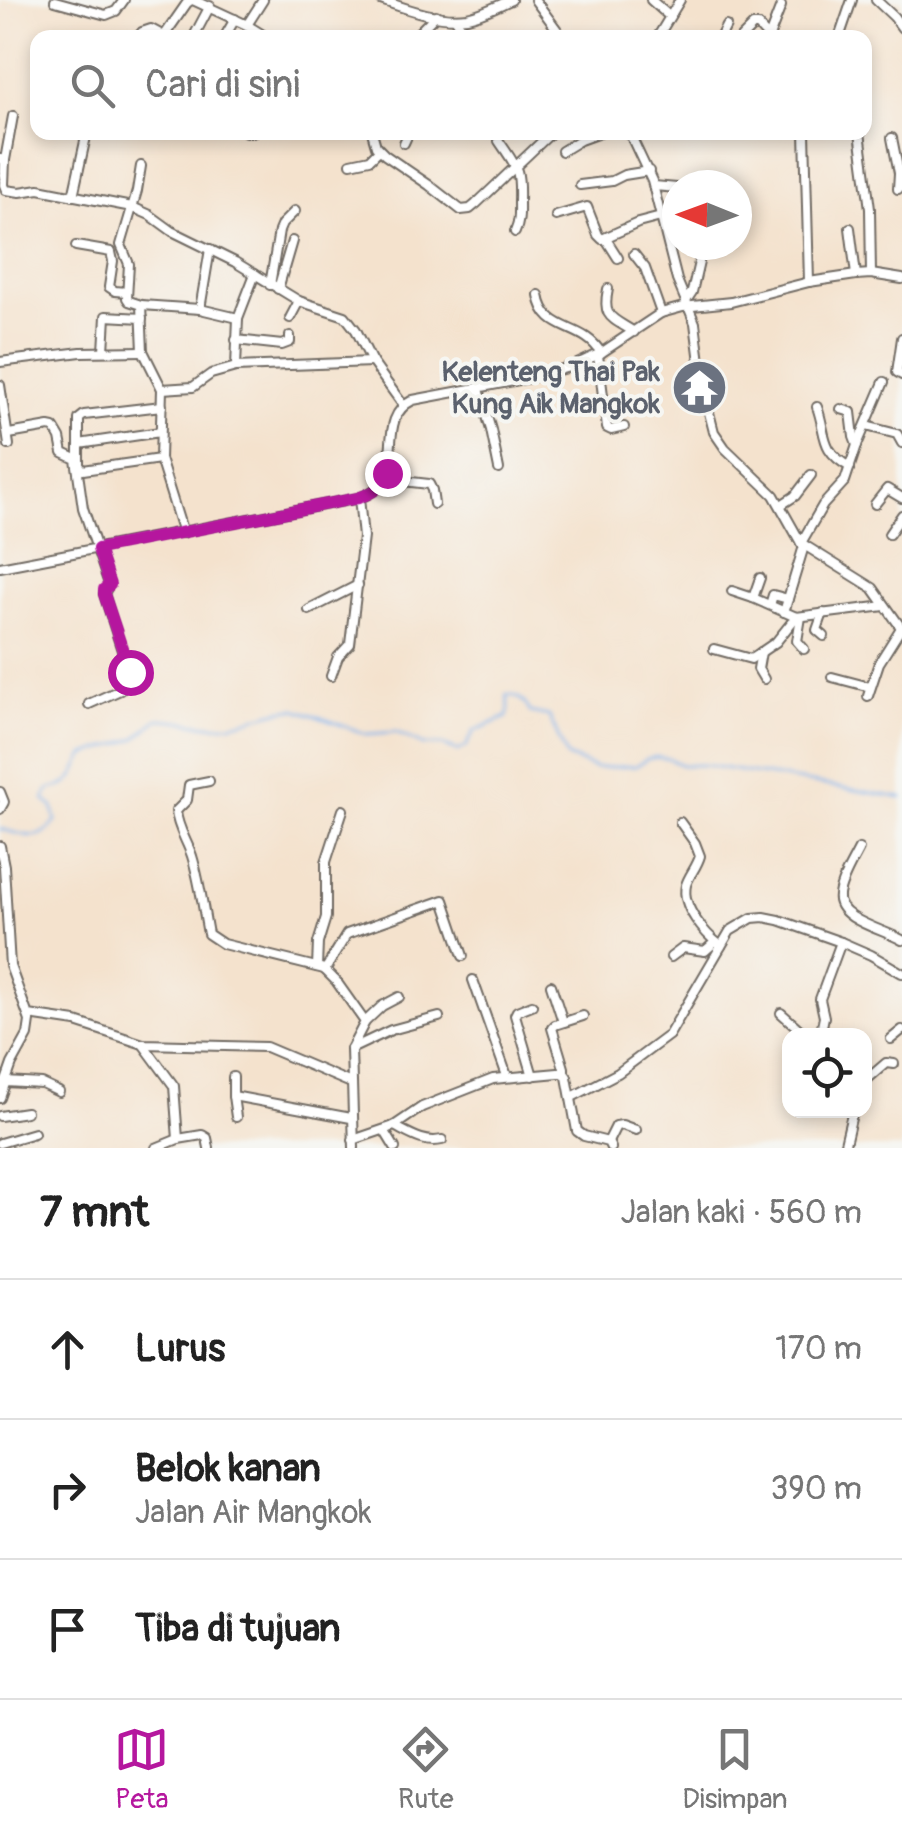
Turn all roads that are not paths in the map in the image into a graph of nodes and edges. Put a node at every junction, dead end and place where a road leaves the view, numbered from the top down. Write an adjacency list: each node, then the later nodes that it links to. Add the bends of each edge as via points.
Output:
1 (55, 0): 2 (street, via 106,15)
2 (124, 0)
3 (192, 0): 12 (street); 21 (street)
4 (263, 0): 18 (street)
5 (382, 0): 14 (street)
6 (511, 0): 16 (street)
7 (535, 0): 27 (street)
8 (651, 0): 15 (street)
9 (680, 0): 15 (street)
10 (852, 0): 31 (street)
11 (876, 0): 20 (street)
12 (210, 6): 17 (street); 22 (street)
13 (780, 6): 30 (street)
14 (436, 15): 16 (street); 25 (street)
15 (669, 16): 28 (street)
16 (455, 18): 26 (street)
17 (235, 19): 18 (street); 23 (street)
18 (247, 25): 24 (street)
19 (726, 26): 29 (street)
20 (902, 28)
21 (169, 30)
22 (198, 30)
23 (229, 30)
24 (251, 30)
25 (421, 30)
26 (463, 30)
27 (556, 30)
28 (661, 30)
29 (724, 30)
30 (771, 30)
31 (842, 30)
32 (12, 116): 46 (street)
33 (892, 138): 51 (street)
34 (85, 140): 56 (street)
35 (375, 140): 44 (street)
36 (405, 140): 43 (street)
37 (544, 140): 49 (street)
38 (580, 140): 45 (street)
39 (633, 140): 50 (street)
40 (804, 140): 75 (street)
41 (861, 140): 72 (street)
42 (498, 141): 49 (street)
43 (404, 143)
44 (379, 150): 47 (street); 49 (street, via 461,210)
45 (562, 150)
46 (3, 159): 56 (street, via 6,190)
47 (350, 163)
48 (141, 166): 57 (street)
49 (516, 167): 62 (street, via 520,218)
50 (649, 170): 52 (street); 53 (street)
51 (901, 174): 55 (street)
52 (580, 185)
53 (654, 186): 54 (street); 60 (street)
54 (662, 187)
55 (898, 190)
56 (72, 196): 57 (street)
57 (132, 207): 66 (street); 78 (street, via 121,245 129,264)
58 (295, 211): 76 (street, via 279,231)
59 (556, 216): 63 (street, via 587,207 598,236)
60 (662, 217): 63 (street)
61 (850, 228): 73 (street)
62 (514, 232)
63 (606, 238): 68 (street)
64 (292, 242): 76 (street)
65 (76, 246): 78 (street, via 111,252 109,287)
66 (210, 249): 71 (street); 83 (street)
67 (634, 254): 84 (street)
68 (618, 258)
69 (671, 260): 81 (street)
70 (699, 260): 81 (street)
71 (255, 274): 76 (street); 86 (street)
72 (871, 274): 73 (street); 74 (street)
73 (856, 275): 75 (street)
74 (902, 279)
75 (809, 282): 81 (street, via 751,298)
76 (274, 287): 80 (street)
77 (608, 289): 88 (street, via 607,312)
78 (127, 292): 82 (street, via 129,301)
79 (539, 294): 94 (street, via 549,318 582,335)
80 (299, 301): 87 (street); 96 (street, via 348,319)
81 (687, 304): 84 (street); 124 (street, via 714,432)
82 (141, 305): 83 (street); 85 (street)
83 (200, 309): 86 (street)
84 (661, 313): 88 (street)
85 (142, 318): 92 (street); 93 (street, via 106,316)
86 (238, 318): 91 (street)
87 (290, 318)
88 (634, 332): 94 (street)
89 (290, 336): 91 (street, via 288,344)
90 (902, 338): 98 (street)
91 (236, 340): 97 (street)
92 (143, 351): 93 (street); 101 (street)
93 (104, 352): 95 (street)
94 (600, 354): 102 (street); 108 (street, via 608,428)
95 (0, 362)
96 (372, 362): 97 (street); 103 (street)
97 (236, 367): 101 (street, via 193,387)
98 (902, 376)
99 (884, 382): 107 (street)
100 (0, 385): 110 (street)
101 (162, 389): 104 (street)
102 (478, 389): 103 (street); 117 (street)
103 (403, 405): 119 (street, via 394,420)
104 (162, 406): 109 (street); 111 (street, via 82,415)
105 (817, 407): 116 (street, via 822,436)
106 (841, 410): 114 (street, via 851,412)
107 (866, 426): 112 (street, via 897,434); 114 (street)
108 (624, 427)
109 (160, 432): 111 (street); 115 (street)
110 (9, 434): 113 (street); 129 (street, via 57,430 63,452 76,459)
111 (80, 444): 115 (street, via 83,470)
112 (902, 444)
113 (10, 445)
114 (857, 445): 116 (street)
115 (160, 459): 126 (street)
116 (850, 467): 128 (street)
117 (499, 469)
118 (810, 475): 124 (street)
119 (385, 479): 120 (street); 122 (street, via 429,484)
120 (358, 498): 126 (street); 132 (street)
121 (902, 498): 123 (street, via 887,489)
122 (434, 504)
123 (875, 504)
124 (780, 505): 128 (street)
125 (902, 515): 127 (street)
126 (183, 533): 129 (street)
127 (888, 534)
128 (802, 545): 135 (street); 137 (street, via 873,588)
129 (98, 549): 130 (street); 150 (street, via 130,679)
130 (0, 568)
131 (760, 578): 134 (street)
132 (358, 585): 138 (street); 147 (street, via 350,646)
133 (732, 591): 134 (street)
134 (754, 598): 136 (street)
135 (788, 599): 136 (street, via 773,595); 139 (street)
136 (770, 605): 139 (street)
137 (885, 606): 140 (street); 142 (street)
138 (310, 610)
139 (784, 612): 141 (street)
140 (823, 613): 141 (street); 143 (street, via 817,630)
141 (798, 617): 145 (street, via 797,641); 146 (street)
142 (902, 629): 148 (street, via 869,691)
143 (824, 636)
144 (714, 649): 146 (street, via 747,660)
145 (804, 649)
146 (761, 652): 149 (street)
147 (331, 676)
148 (832, 676)
149 (764, 678)
150 (89, 704)
151 (209, 781): 163 (street, via 189,785 176,817 201,887 208,934 223,944)
152 (1, 795): 153 (street)
153 (0, 809)
154 (344, 810): 163 (street, via 326,862)
155 (680, 822): 160 (street, via 700,856 687,881 690,910)
156 (0, 846): 170 (street, via 10,966)
157 (858, 849): 158 (street, via 839,892 840,909)
158 (902, 940)
159 (840, 942): 160 (street, via 764,917 735,926); 164 (street); 176 (street, via 820,998)
160 (718, 944): 162 (street, via 704,951 683,948); 191 (street, via 669,1035)
161 (463, 956): 163 (street, via 444,900 347,934)
162 (671, 958)
163 (321, 968): 173 (street)
164 (902, 973)
165 (473, 980): 184 (street)
166 (551, 986): 174 (street)
167 (399, 996): 173 (street)
168 (532, 1004): 185 (street, via 515,1018)
169 (780, 1012): 175 (street)
170 (29, 1015): 179 (street); 187 (street, via 28,1036)
171 (583, 1016): 174 (street)
172 (439, 1017): 180 (street)
173 (364, 1022): 180 (street)
174 (563, 1022): 182 (street, via 552,1028)
175 (798, 1028)
176 (822, 1028)
177 (902, 1030): 178 (street)
178 (892, 1039)
179 (143, 1044): 188 (street, via 266,1047); 202 (street, via 174,1086)
180 (351, 1048): 188 (street)
181 (894, 1064): 183 (street)
182 (564, 1074): 185 (street); 191 (street)
183 (872, 1075)
184 (507, 1076): 185 (street); 198 (street, via 422,1107)
185 (534, 1076)
186 (234, 1078): 190 (street)
187 (4, 1082): 189 (street); 192 (street)
188 (350, 1083): 196 (street)
189 (59, 1092)
190 (233, 1096): 195 (street); 196 (street)
191 (572, 1097): 206 (street, via 580,1134)
192 (0, 1098)
193 (26, 1112): 194 (street)
194 (0, 1116)
195 (236, 1117)
196 (351, 1118): 205 (street)
197 (851, 1118): 210 (street)
198 (394, 1126): 199 (street); 203 (street)
199 (384, 1130): 205 (street); 209 (street)
200 (636, 1130): 206 (street, via 616,1126)
201 (34, 1133): 204 (street)
202 (178, 1139): 207 (street); 208 (street, via 202,1134)
203 (442, 1140)
204 (0, 1143)
205 (353, 1144)
206 (610, 1145)
207 (156, 1148)
208 (209, 1148)
209 (395, 1148)
210 (844, 1148)

